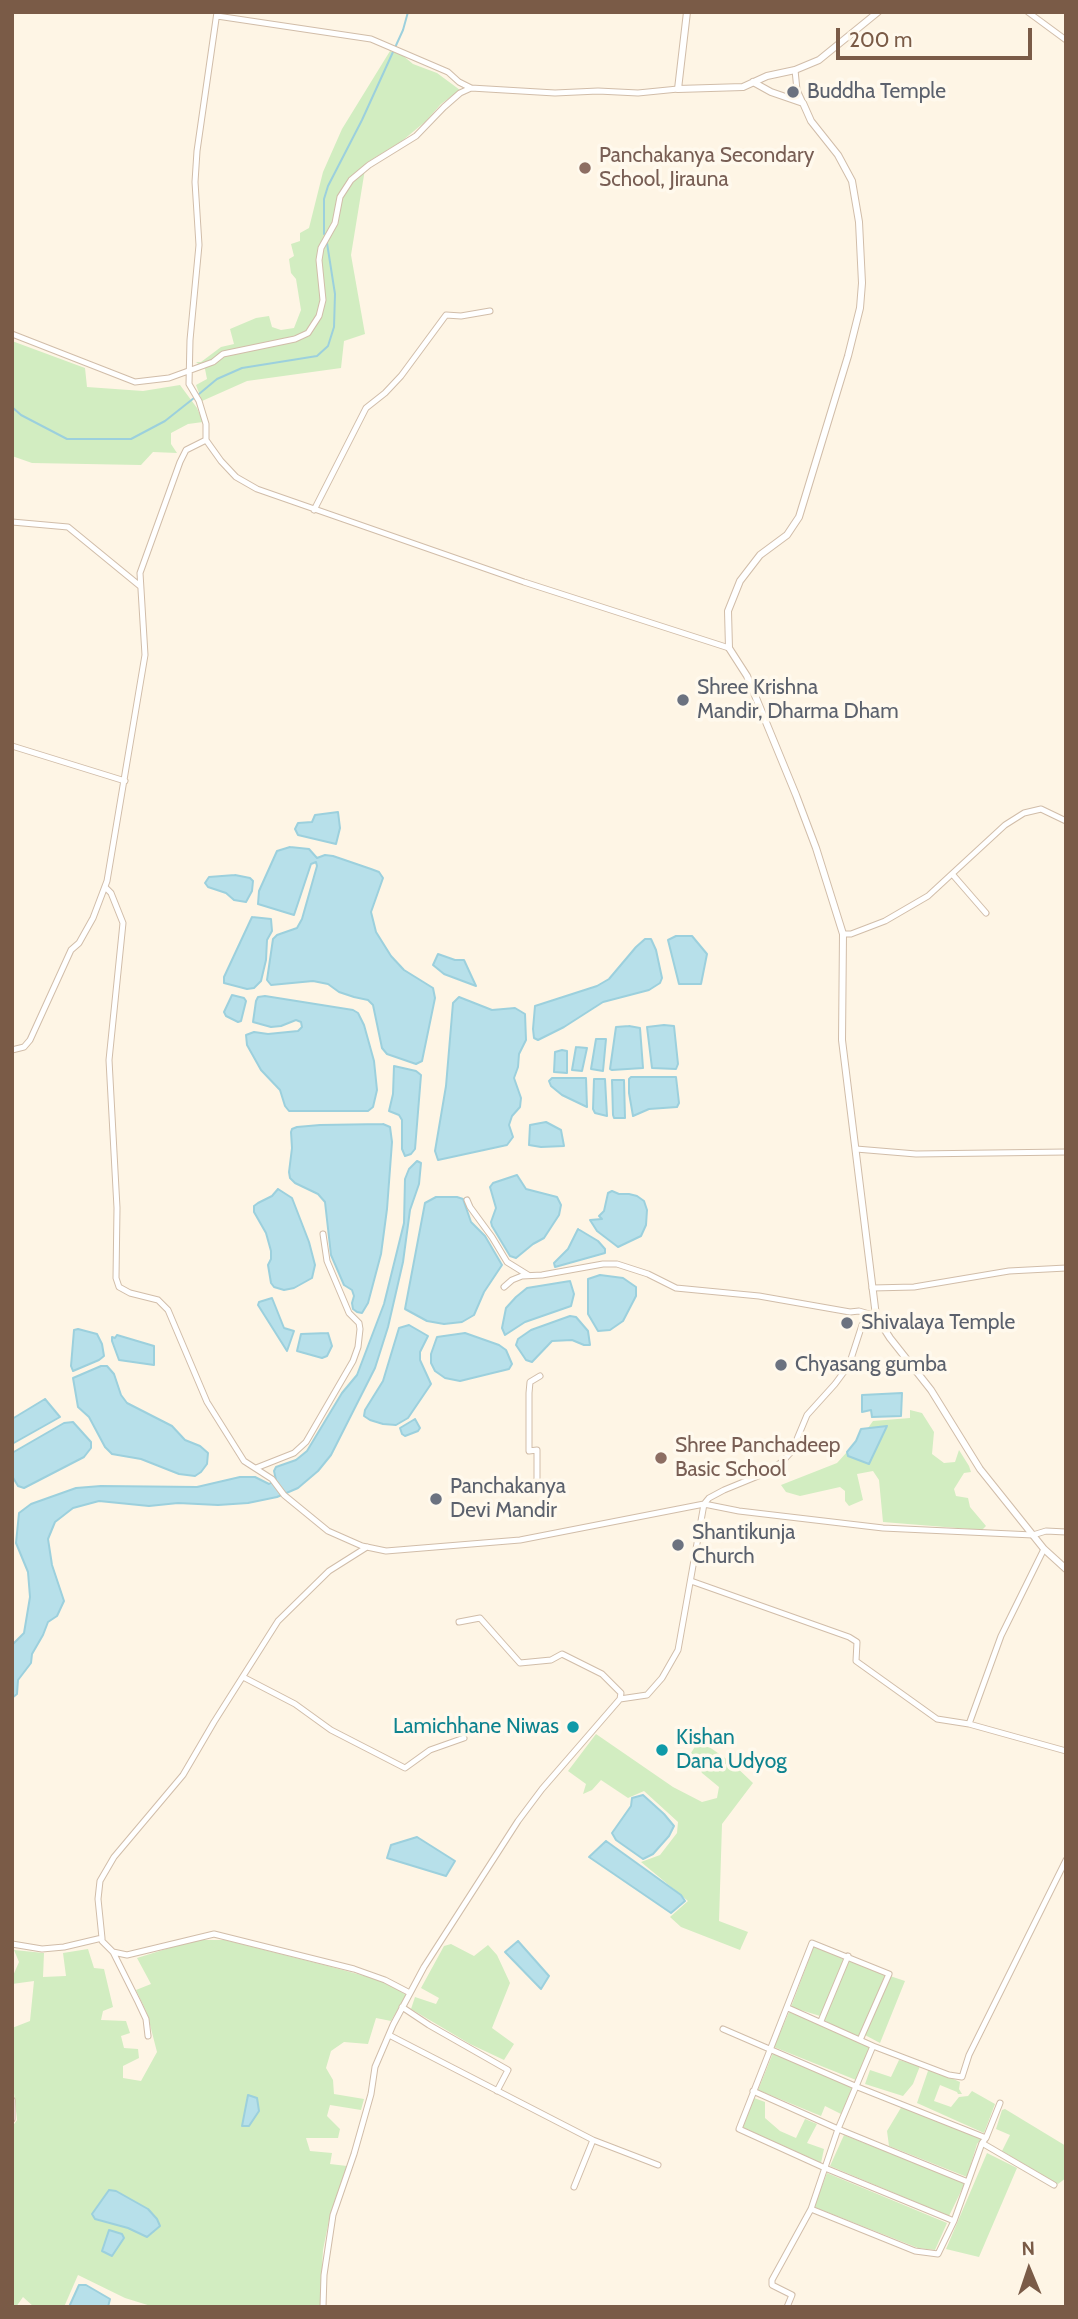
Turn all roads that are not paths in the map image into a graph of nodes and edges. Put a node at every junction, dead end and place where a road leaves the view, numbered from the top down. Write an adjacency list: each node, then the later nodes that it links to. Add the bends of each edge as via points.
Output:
1 (687, 12): 9 (street)
2 (878, 12): 6 (street, via 818,60)
3 (1028, 12): 5 (street)
4 (217, 14): 8 (street, via 357,36 448,72); 13 (street, via 197,150 198,244)
5 (1066, 40)
6 (795, 69): 7 (street); 10 (street)
7 (753, 82): 9 (street, via 743,87); 10 (street)
8 (471, 88): 9 (street, via 555,93); 13 (street, via 416,136 351,180 321,248 323,300 309,333 295,340 238,349)
9 (678, 89)
10 (803, 103): 18 (street, via 852,181 859,222 860,308 799,517 740,581 727,611)
11 (491, 311): 15 (street, via 446,315 401,376 366,408)
12 (12, 334): 13 (street, via 135,382)
13 (189, 371): 14 (street, via 189,384 206,424)
14 (206, 440): 15 (street, via 236,477); 17 (street, via 186,450 180,462 140,573)
15 (314, 510): 18 (street)
16 (12, 522): 17 (street, via 68,527)
17 (140, 586): 20 (street, via 145,654)
18 (729, 649): 25 (street, via 747,676 796,795)
19 (12, 746): 20 (street)
20 (125, 781): 23 (street)
21 (1066, 821): 22 (street, via 1041,808 1024,813 1005,824)
22 (953, 875): 24 (street); 25 (street, via 929,896 885,921)
23 (105, 887): 26 (street, via 30,1040); 37 (street, via 123,923 109,1060 116,1278 119,1287 158,1300 168,1310 206,1402 244,1461)
24 (986, 913)
25 (843, 934): 27 (street, via 842,1040)
26 (12, 1050)
27 (856, 1149): 28 (street, via 916,1154); 34 (street)
28 (1066, 1152)
29 (467, 1200): 32 (street, via 507,1262)
30 (323, 1234): 37 (street, via 327,1261 349,1313 359,1323 358,1347 306,1442)
31 (1066, 1268): 34 (street)
32 (531, 1276): 33 (street); 35 (street, via 617,1264 676,1288 759,1296)
33 (504, 1287)
34 (872, 1288): 35 (street)
35 (876, 1316): 39 (street, via 862,1325 849,1365 807,1415 792,1451 782,1462); 41 (street, via 931,1390 980,1469)
36 (540, 1376): 38 (street, via 530,1382 528,1392 529,1451 537,1450)
37 (256, 1468): 42 (street, via 328,1531)
38 (534, 1485)
39 (704, 1504): 41 (street, via 883,1528); 42 (street, via 520,1540 386,1551); 45 (street)
40 (1066, 1532): 41 (street)
41 (1032, 1535): 43 (street)
42 (367, 1547): 47 (street, via 329,1571 278,1621)
43 (1044, 1549): 44 (street); 49 (street, via 1001,1636)
44 (1066, 1569)
45 (691, 1581): 48 (street, via 678,1650 662,1678 647,1695); 49 (street, via 849,1637 857,1642 856,1661 937,1719)
46 (458, 1622): 48 (street, via 480,1618 520,1663 551,1660 562,1654 602,1674 621,1693)
47 (243, 1677): 50 (street, via 405,1768 430,1750); 53 (street, via 183,1775 114,1857 100,1881)
48 (620, 1699): 57 (street, via 518,1821)
49 (969, 1724): 51 (street)
50 (464, 1738)
51 (1066, 1751)
52 (1066, 1860): 65 (street, via 962,2077)
53 (102, 1938): 54 (street, via 42,1950); 55 (street)
54 (12, 1944)
55 (113, 1952): 57 (street, via 127,1955 214,1934 354,1969); 63 (street, via 146,2019)
56 (848, 1956): 59 (street, via 812,1943); 60 (street); 64 (street, via 889,1974)
57 (410, 1993): 58 (street)
58 (402, 2007): 62 (street); 68 (street, via 508,2070)
59 (788, 2008): 60 (street); 66 (street)
60 (821, 2021): 64 (street)
61 (723, 2029): 66 (street)
62 (389, 2035): 68 (street); 83 (street, via 375,2067 354,2154 333,2214)
63 (148, 2036)
64 (860, 2040): 65 (street)
65 (873, 2046): 67 (street)
66 (772, 2049): 67 (street); 69 (street)
67 (855, 2086): 73 (street); 75 (street)
68 (497, 2091): 74 (street)
69 (753, 2091): 73 (street); 77 (street, via 739,2129)
70 (12, 2100): 72 (street)
71 (1000, 2103): 75 (street)
72 (12, 2119)
73 (838, 2129): 77 (street); 78 (street)
74 (593, 2140): 76 (street); 80 (street)
75 (984, 2140): 78 (street); 79 (street)
76 (658, 2165)
77 (825, 2168): 81 (street); 82 (street)
78 (968, 2182): 82 (street)
79 (1054, 2185)
80 (574, 2187)
81 (811, 2209): 82 (street, via 915,2251 938,2254); 84 (street, via 772,2280 772,2285 792,2295)
82 (954, 2221)
83 (323, 2307)
84 (786, 2307)

